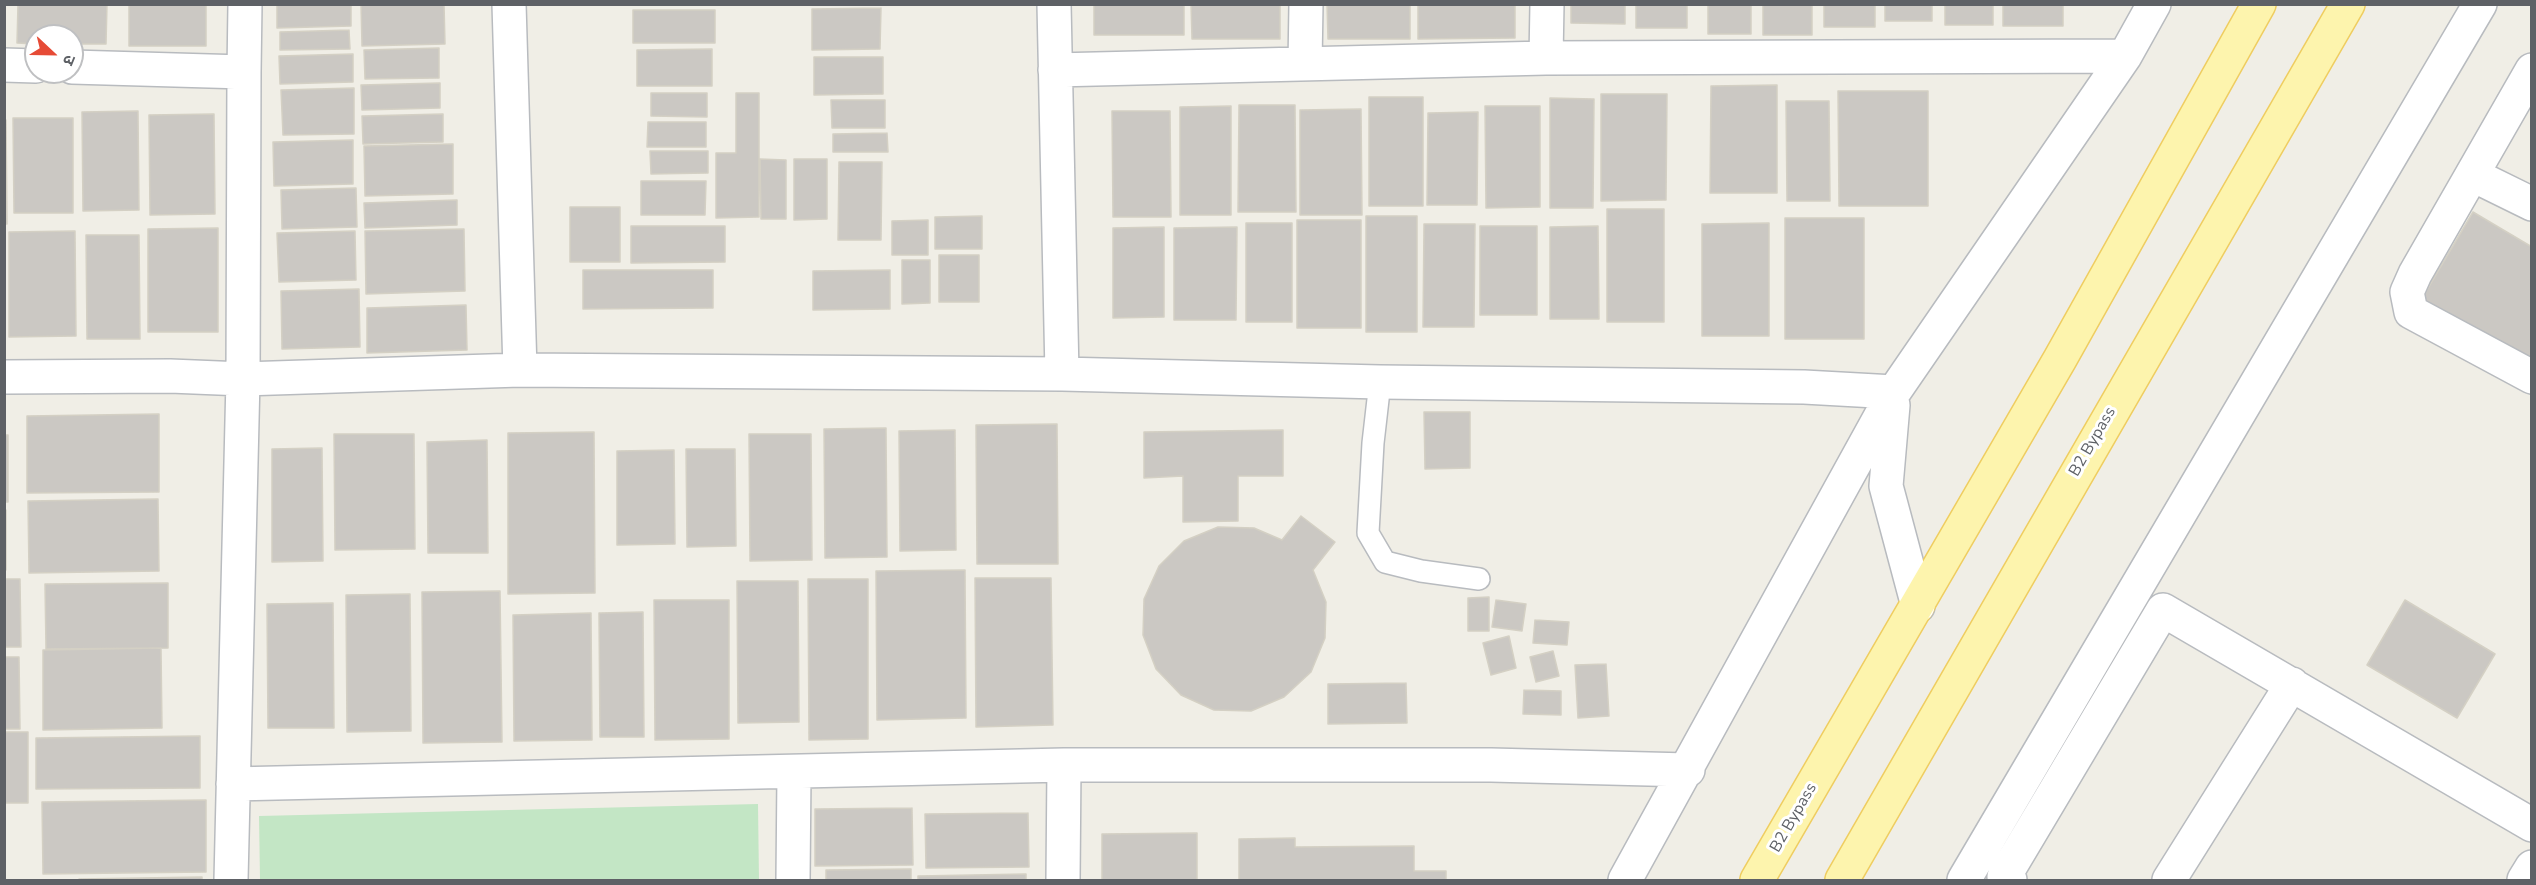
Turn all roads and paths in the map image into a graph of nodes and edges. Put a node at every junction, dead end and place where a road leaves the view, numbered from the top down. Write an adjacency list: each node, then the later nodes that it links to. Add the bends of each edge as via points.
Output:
1 (245, 4): 18 (street)
2 (509, 4): 21 (street)
3 (1054, 4): 16 (street)
4 (1306, 4): 12 (street)
5 (1546, 4): 11 (street)
6 (2154, 4): 10 (street)
7 (2259, 4): 30 (main road, B2 Bypass)
8 (2348, 4): 45 (main road, B2 Bypass)
9 (2480, 4): 28 (street)
10 (2125, 56): 11 (street); 27 (street)
11 (1546, 58): 12 (street)
12 (1305, 64): 16 (street)
13 (4, 65): 14 (street)
14 (24, 66)
15 (84, 67): 18 (street)
16 (1055, 70): 22 (street)
17 (2532, 70): 19 (street)
18 (244, 72): 25 (street)
19 (2473, 175): 20 (street); 24 (street, via 2415,274 2407,292 2411,312)
20 (2532, 204)
21 (520, 370): 22 (street); 25 (street)
22 (1062, 374): 26 (street)
23 (4, 377): 25 (street, via 170,376)
24 (2532, 377)
25 (243, 380): 36 (street)
26 (1380, 382): 27 (street, via 1804,387); 29 (lane, via 1368,533 1385,562)
27 (1894, 392): 30 (street, via 1886,486); 34 (street)
28 (2142, 577): 31 (street); 46 (street)
29 (1479, 579)
30 (1918, 606): 44 (main road, B2 Bypass)
31 (2230, 640): 32 (street); 37 (street); 47 (street, via 2163,610 2004,877)
32 (2292, 684): 38 (street); 48 (street)
33 (1064, 765): 34 (street, via 1491,765); 35 (street); 42 (street)
34 (1688, 770): 43 (street)
35 (794, 773): 36 (street); 41 (street)
36 (233, 784): 40 (street)
37 (2532, 808)
38 (2532, 825)
39 (2532, 867): 49 (street)
40 (231, 880)
41 (793, 880)
42 (1063, 880)
43 (1625, 880)
44 (1757, 880)
45 (1842, 880)
46 (1964, 880)
47 (2010, 880)
48 (2169, 880)
49 (2524, 880)

